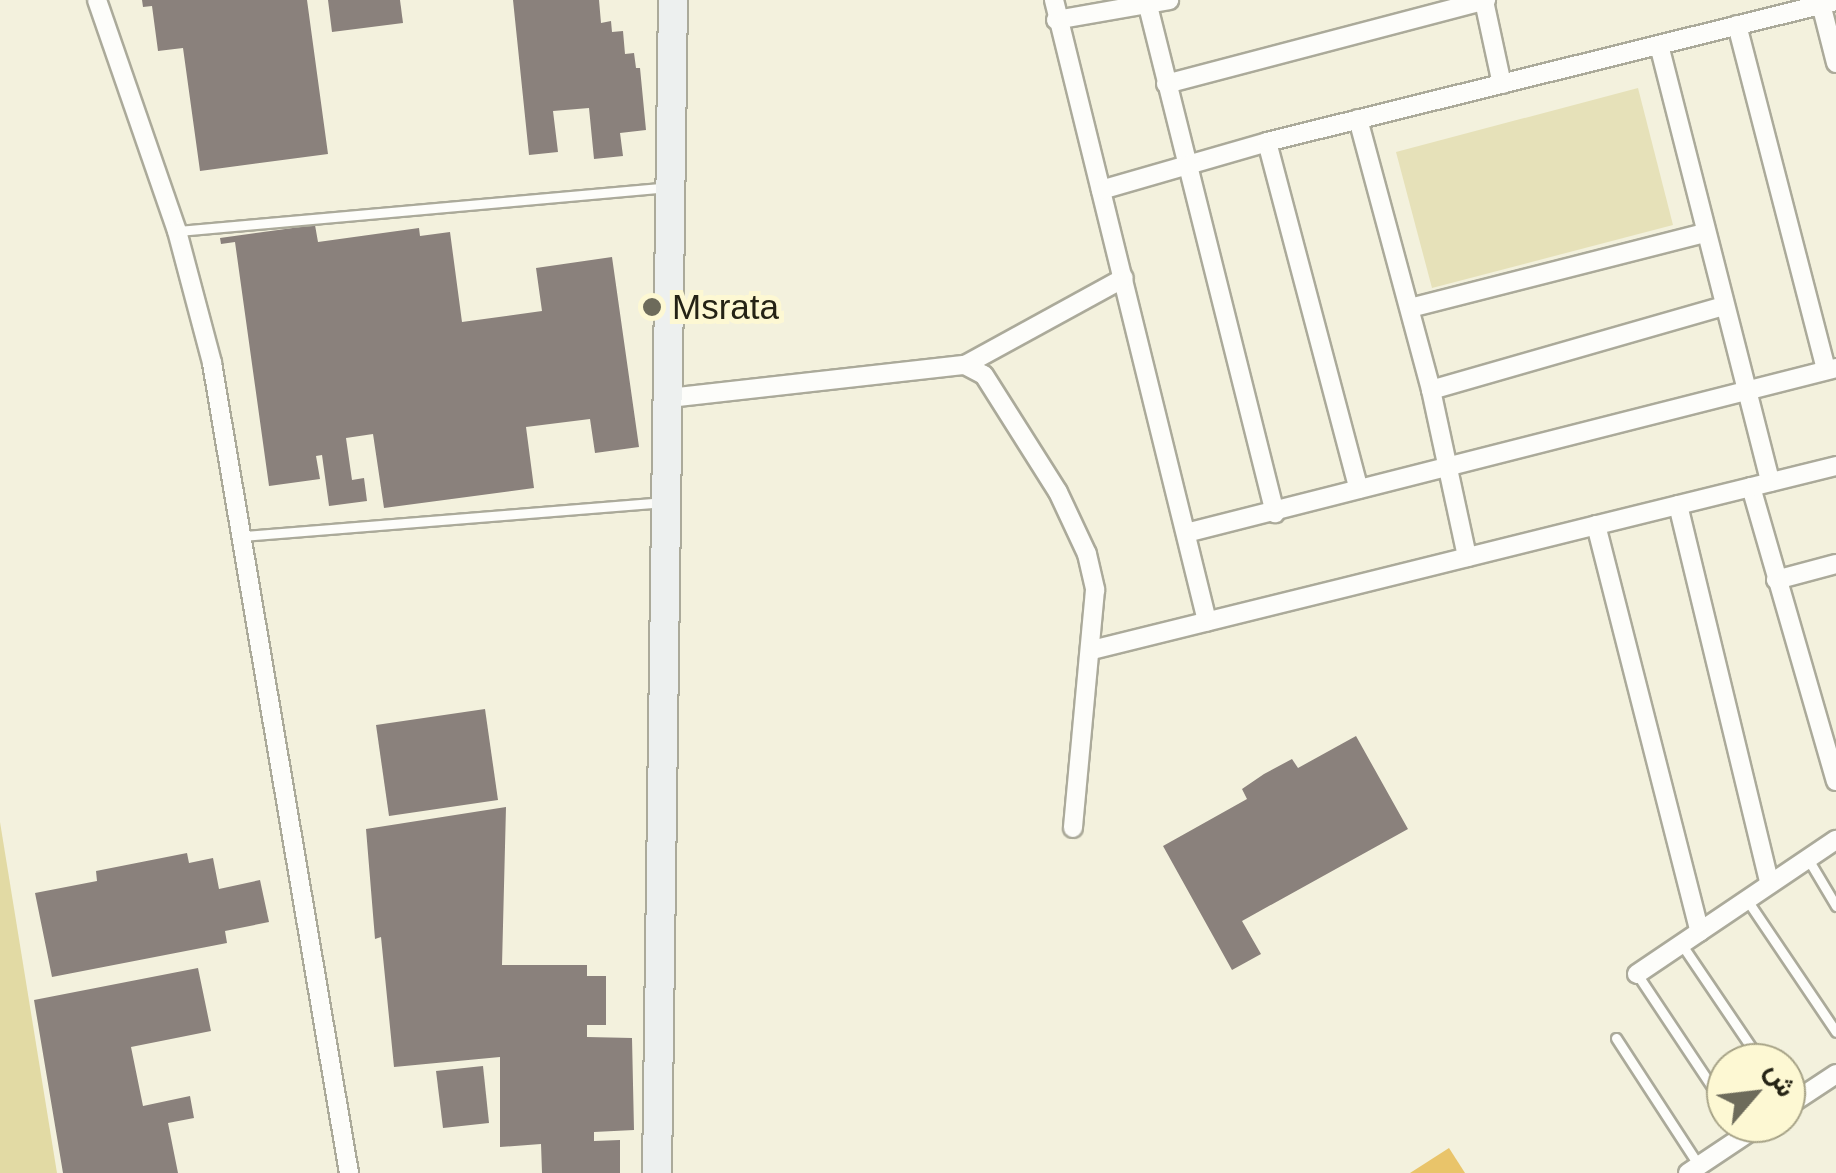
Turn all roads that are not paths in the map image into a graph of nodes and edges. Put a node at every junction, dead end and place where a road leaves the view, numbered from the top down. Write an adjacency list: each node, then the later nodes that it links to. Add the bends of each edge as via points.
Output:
1 (98, 0): 19 (street)
2 (673, 0): 17 (street)
3 (1054, 0): 8 (street)
4 (1169, 0): 7 (street)
5 (1485, 0): 12 (street); 13 (street)
6 (1826, 2): 9 (street); 11 (street)
7 (1148, 6): 8 (street); 12 (street)
8 (1056, 20): 18 (street)
9 (1737, 26): 10 (street); 25 (street)
10 (1659, 45): 13 (street); 20 (street)
11 (1836, 63)
12 (1166, 84): 16 (street)
13 (1502, 84): 14 (street)
14 (1358, 119): 15 (street); 23 (street)
15 (1267, 142): 16 (street); 33 (street)
16 (1192, 168): 18 (street); 36 (street)
17 (670, 187): 19 (lane); 28 (street)
18 (1101, 190): 21 (street)
19 (177, 231): 39 (street, via 212,363)
20 (1706, 233): 22 (street); 23 (street)
21 (1124, 278): 24 (street); 38 (street)
22 (1724, 306): 26 (street); 27 (street)
23 (1410, 308): 26 (street)
24 (965, 365): 28 (street); 44 (street, via 984,375 1006,403 1086,554 1096,600)
25 (1831, 369): 27 (street)
26 (1431, 390): 30 (street)
27 (1747, 393): 30 (street); 31 (street)
28 (669, 398): 34 (street)
29 (1836, 466): 31 (street)
30 (1448, 467): 33 (street); 40 (street)
31 (1770, 482): 32 (street)
32 (1751, 487): 35 (street); 42 (street)
33 (1359, 489): 36 (street)
34 (666, 502): 39 (lane); 64 (street)
35 (1678, 505): 37 (street); 49 (street)
36 (1276, 513): 38 (street)
37 (1596, 525): 40 (street); 52 (street)
38 (1186, 533): 43 (street)
39 (243, 536): 63 (street)
40 (1467, 557): 43 (street)
41 (1836, 564): 42 (street)
42 (1776, 580): 45 (street)
43 (1207, 622): 44 (street)
44 (1092, 650): 46 (street)
45 (1836, 781)
46 (1073, 828)
47 (1836, 840): 48 (street)
48 (1808, 859): 49 (street); 51 (lane)
49 (1770, 884): 50 (street)
50 (1747, 900): 52 (street); 55 (lane)
51 (1836, 906)
52 (1700, 932): 53 (street)
53 (1682, 944): 54 (street); 57 (lane)
54 (1637, 974): 59 (lane)
55 (1836, 1032)
56 (1616, 1038): 62 (lane)
57 (1749, 1043)
58 (1836, 1074): 60 (street)
59 (1706, 1078)
60 (1806, 1092)
61 (1724, 1143): 62 (street)
62 (1694, 1169)
63 (349, 1173)
64 (657, 1173)

